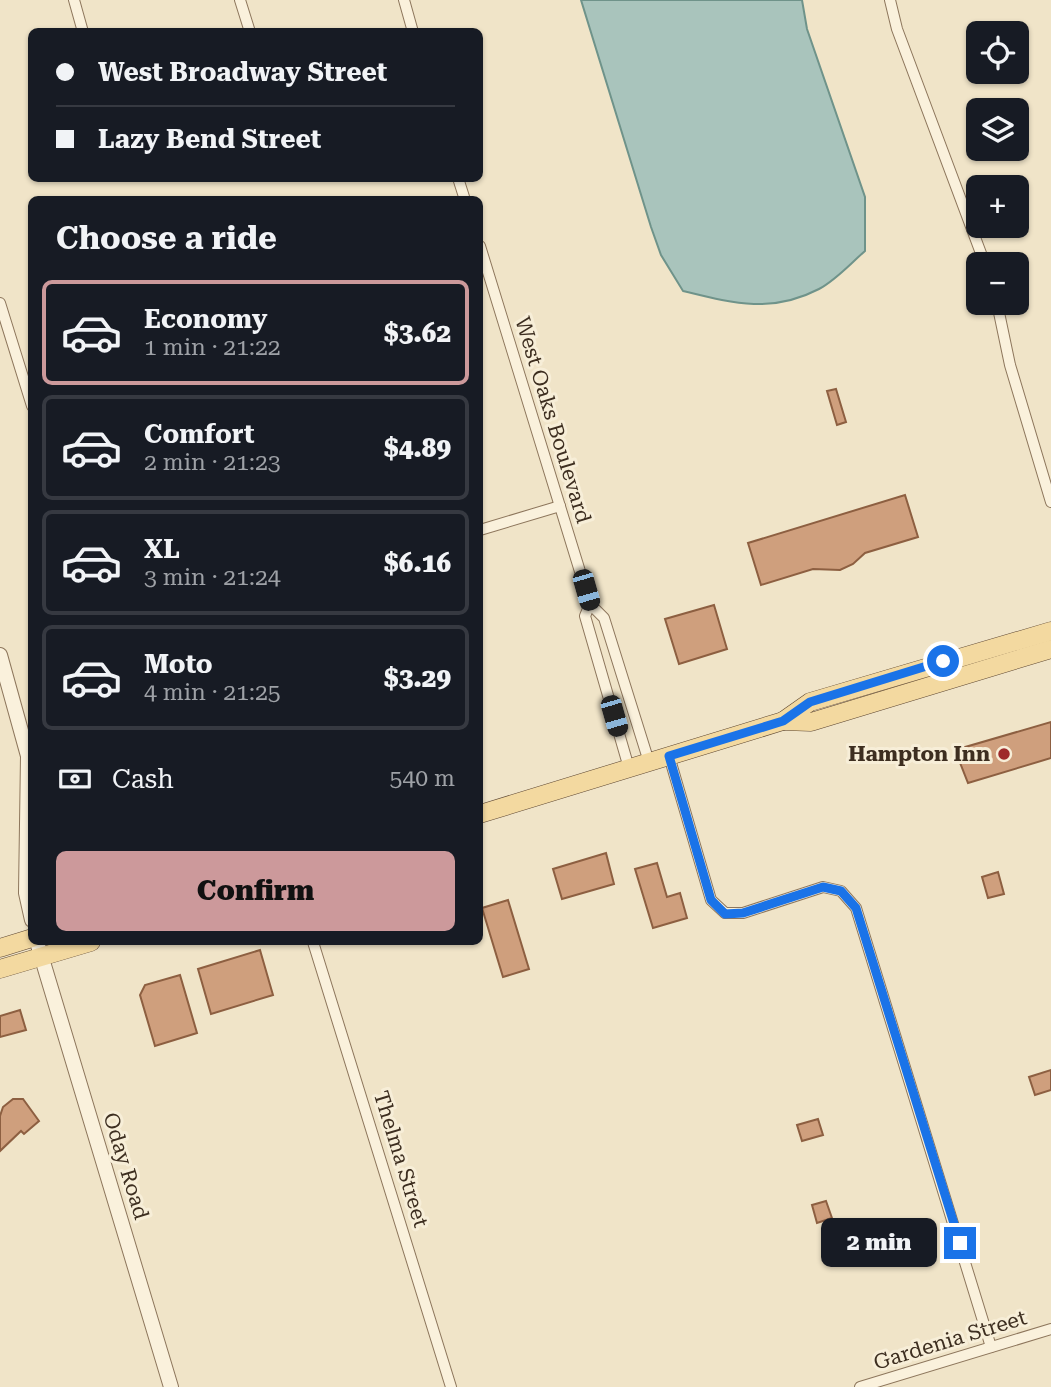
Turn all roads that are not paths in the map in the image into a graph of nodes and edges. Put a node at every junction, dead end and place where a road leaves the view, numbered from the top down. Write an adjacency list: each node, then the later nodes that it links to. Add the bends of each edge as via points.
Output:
1 (74, 0): 5 (street)
2 (240, 0): 6 (street)
3 (404, 0): 7 (street)
4 (890, 0): 8 (street)
5 (82, 28)
6 (249, 28)
7 (412, 28)
8 (981, 252)
9 (483, 256): 14 (street, West Oaks Boulevard)
10 (0, 303): 12 (street)
11 (1000, 315): 13 (street)
12 (28, 393)
13 (1051, 502)
14 (560, 506): 15 (street); 16 (street, West Oaks Boulevard)
15 (483, 529)
16 (590, 604): 20 (street, West Oaks Boulevard, via 604,618); 22 (street, West Oaks Boulevard, via 585,616)
17 (1051, 631): 21 (main road)
18 (1051, 649): 24 (main road)
19 (0, 655): 28 (street)
20 (617, 659): 22 (street); 30 (street, West Oaks Boulevard)
21 (943, 661): 23 (main road); 24 (main road)
22 (599, 664): 31 (street, West Oaks Boulevard)
23 (897, 676): 25 (main road, via 880,690 842,705); 26 (main road, via 810,702)
24 (882, 702): 25 (main road)
25 (835, 715): 26 (main road, via 811,722)
26 (783, 721): 27 (main road)
27 (669, 756): 30 (main road); 41 (street, via 711,900 725,914 743,913 823,887 841,891 856,908)
28 (28, 757)
29 (28, 757): 33 (street)
30 (649, 761): 31 (main road)
31 (629, 768): 32 (main road)
32 (483, 813)
33 (28, 902)
34 (28, 939): 37 (main road)
35 (69, 945): 38 (main road)
36 (314, 945): 43 (street, Thelma Street)
37 (0, 948)
38 (39, 949): 39 (main road); 42 (street, Oday Road)
39 (0, 969)
40 (1051, 1329): 41 (street, Gardenia Street)
41 (991, 1347): 44 (street, Gardenia Street)
42 (171, 1387)
43 (451, 1387)
44 (860, 1387)

